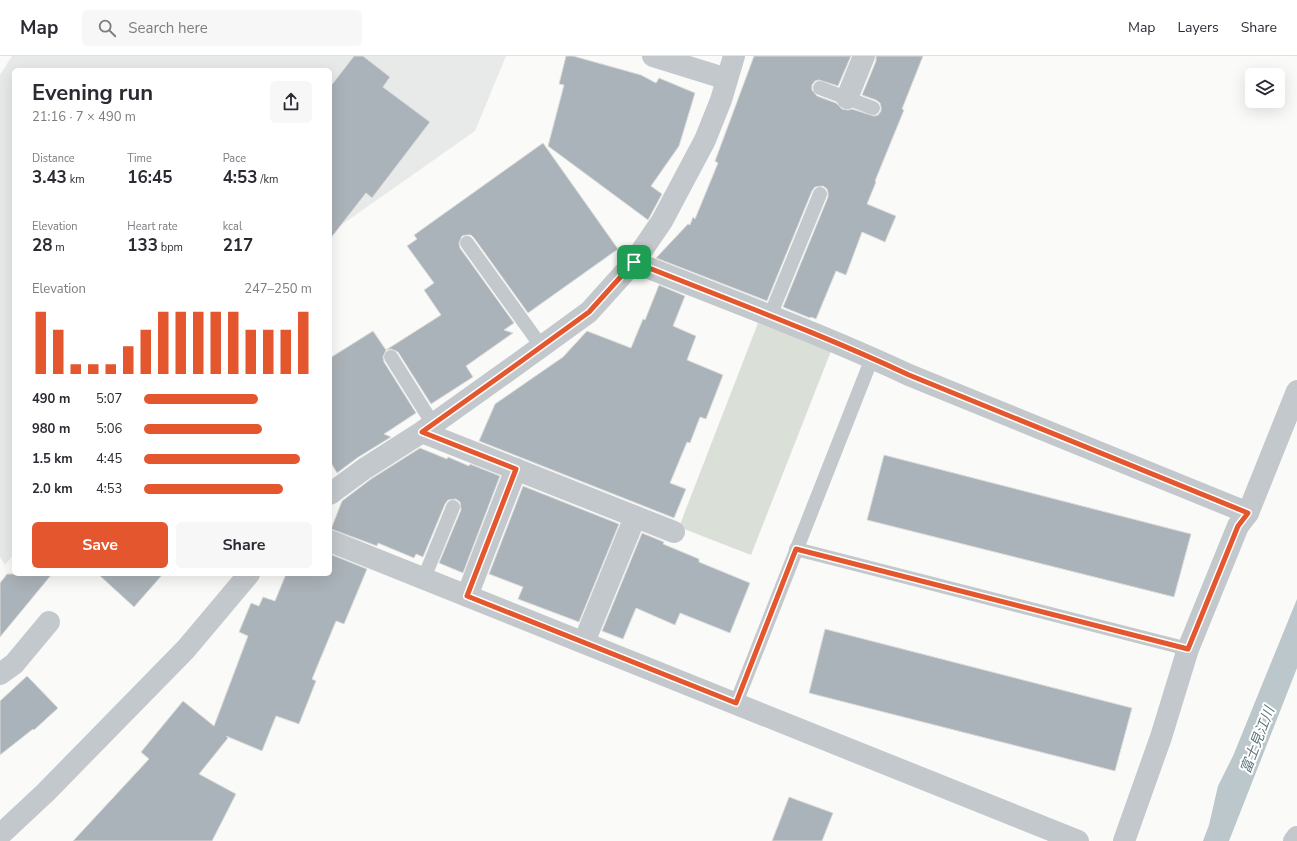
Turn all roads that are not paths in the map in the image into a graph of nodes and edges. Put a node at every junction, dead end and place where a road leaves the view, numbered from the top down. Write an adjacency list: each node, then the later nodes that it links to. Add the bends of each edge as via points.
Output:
1 (653, 56): 4 (street)
2 (734, 56): 4 (street)
3 (864, 56): 6 (street)
4 (727, 79): 10 (street, via 705,140 662,221)
5 (820, 88): 6 (lane)
6 (847, 98): 7 (lane)
7 (873, 108)
8 (820, 194): 11 (lane)
9 (467, 243): 12 (lane)
10 (634, 262): 11 (street); 12 (street, via 589,312)
11 (770, 316): 14 (street)
12 (542, 346): 16 (street)
13 (391, 357): 16 (lane)
14 (872, 358): 20 (street); 24 (lane)
15 (1297, 391): 20 (street)
16 (427, 428): 17 (street); 18 (street)
17 (516, 469): 21 (street); 27 (street)
18 (332, 493)
19 (453, 506): 26 (lane)
20 (1248, 513): 30 (street, via 1238,526)
21 (635, 517): 22 (street); 29 (street)
22 (674, 532)
23 (332, 542): 26 (street)
24 (796, 549): 30 (lane); 32 (lane)
25 (247, 576): 33 (street, via 186,649 46,793)
26 (424, 578): 27 (street)
27 (467, 596): 29 (street)
28 (49, 622): 31 (street, via 14,664)
29 (584, 642): 32 (street)
30 (1188, 649): 36 (street, via 1161,737)
31 (0, 674)
32 (736, 703): 35 (street)
33 (0, 836)
34 (1297, 837): 37 (street)
35 (1078, 841)
36 (1124, 841)
37 (1294, 841)

